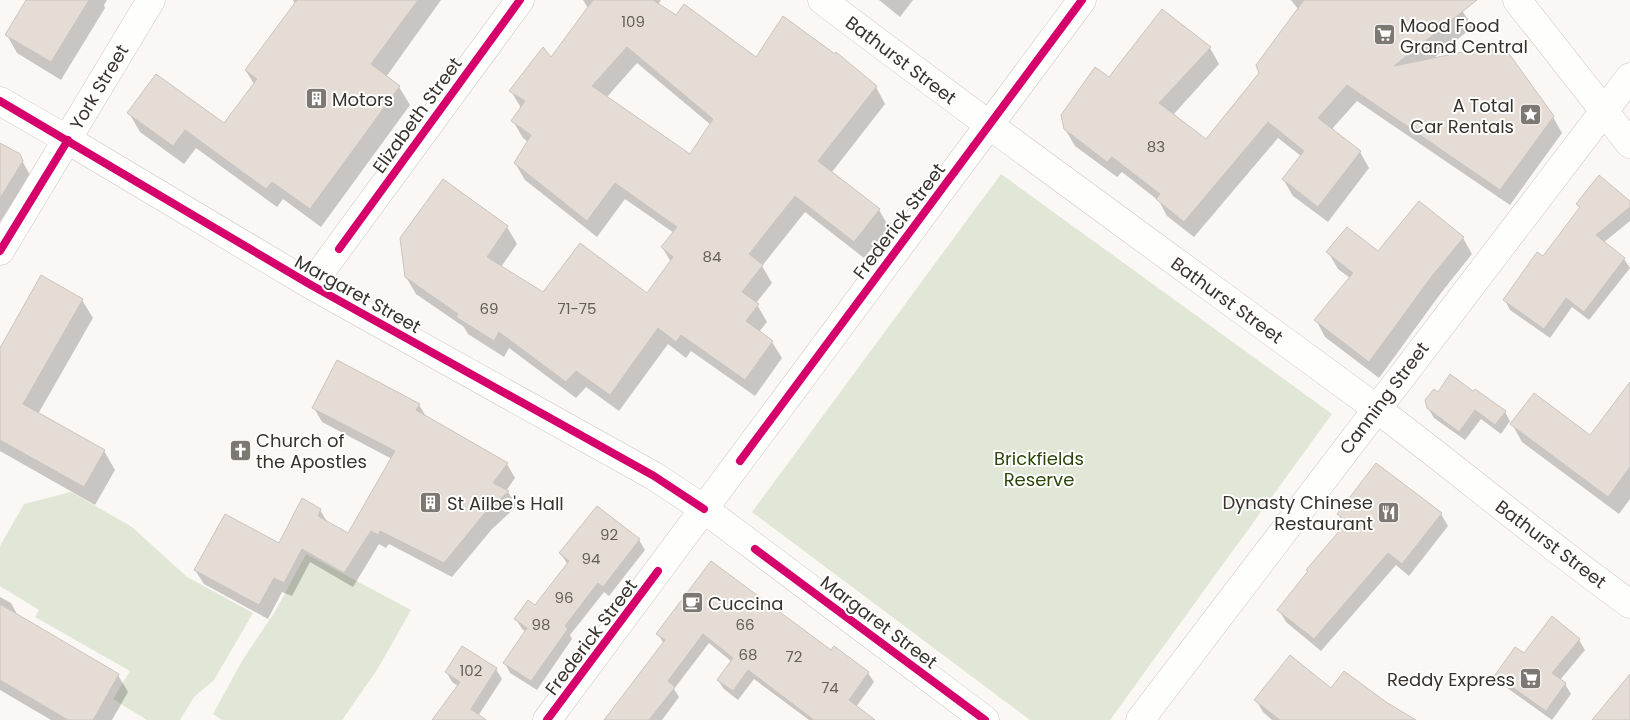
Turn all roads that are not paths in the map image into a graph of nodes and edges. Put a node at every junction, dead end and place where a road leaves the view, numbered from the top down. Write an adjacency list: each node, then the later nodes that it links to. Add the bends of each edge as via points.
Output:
1 (151, 0): 10 (main road, York Street)
2 (520, 0): 13 (main road, Elizabeth Street)
3 (822, 0): 9 (main road, Bathurst Street)
4 (1082, 0): 9 (main road, Frederick Street)
5 (1516, 0): 8 (main road)
6 (1630, 77): 8 (main road, Canning Street)
7 (0, 101): 10 (main road, Margaret Street)
8 (1604, 111): 11 (main road); 14 (main road, Canning Street)
9 (989, 126): 14 (main road, Bathurst Street); 15 (main road, Frederick Street)
10 (68, 140): 12 (main road, York Street); 13 (main road, Margaret Street)
11 (1630, 144)
12 (0, 251)
13 (311, 286): 15 (main road, Margaret Street, via 654,476)
14 (1376, 409): 16 (main road, Bathurst Street); 19 (main road, Canning Street)
15 (704, 509): 17 (main road, Frederick Street); 18 (main road, Margaret Street)
16 (1630, 604)
17 (548, 720)
18 (985, 720)
19 (1140, 720)

